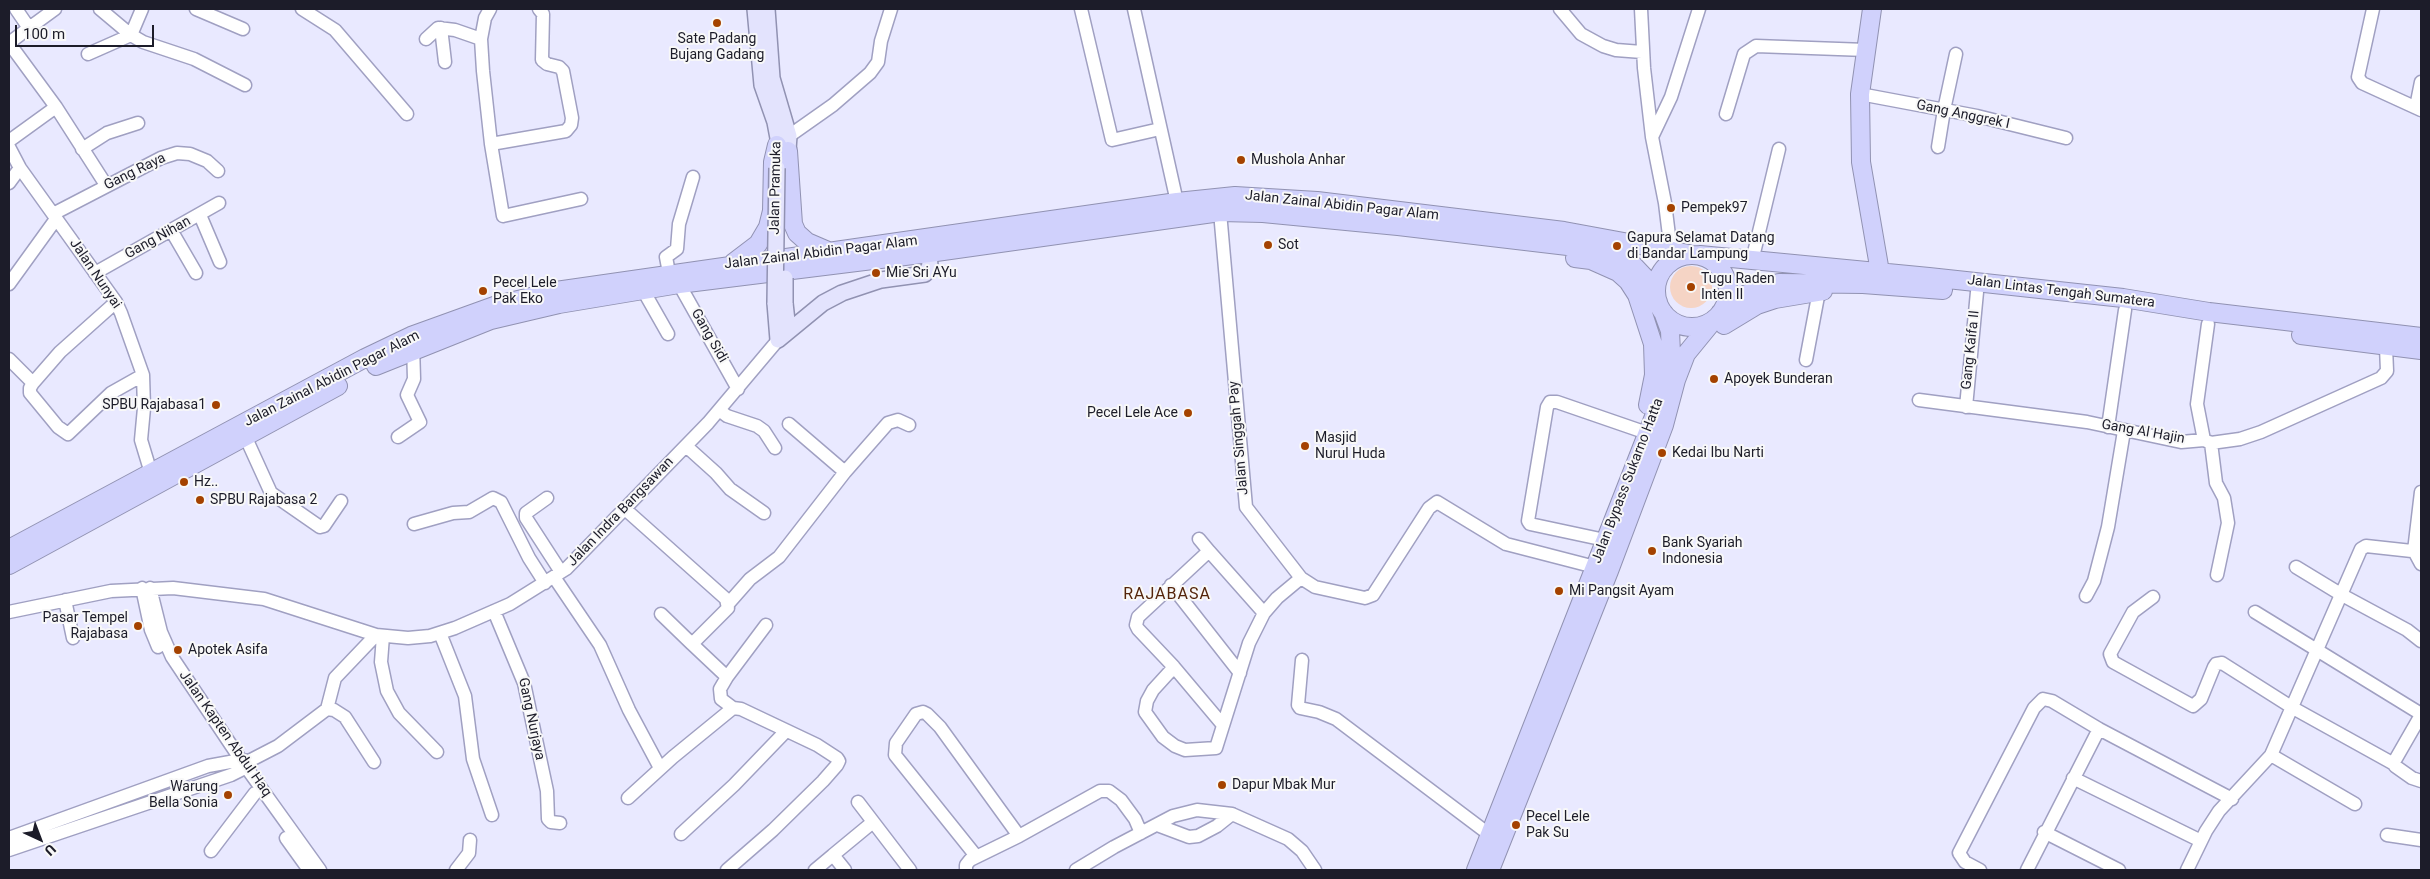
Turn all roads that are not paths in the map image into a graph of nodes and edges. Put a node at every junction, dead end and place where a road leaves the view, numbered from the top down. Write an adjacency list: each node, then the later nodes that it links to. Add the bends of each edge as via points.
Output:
1 (16, 9): 19 (street)
2 (55, 9): 19 (street)
3 (100, 9): 22 (street)
4 (142, 9): 22 (street)
5 (196, 9): 21 (street)
6 (302, 9): 36 (street, via 335,30)
7 (490, 9): 24 (street)
8 (539, 9): 43 (street, via 543,14 542,60 563,71 571,125 566,131)
9 (755, 9): 44 (main road, Jalan Pramuka, via 762,85)
10 (767, 9): 44 (main road, Jalan Pramuka, via 772,78)
11 (891, 9): 44 (street, via 878,62 870,73)
12 (1134, 9): 39 (street)
13 (1560, 9): 26 (street, via 1581,34 1596,42 1616,50)
14 (1641, 9): 26 (street)
15 (1699, 9): 40 (street, via 1671,97)
16 (1872, 9): 25 (highway)
17 (2373, 9): 34 (street, via 2358,77 2362,83)
18 (1085, 10): 39 (street, via 1112,140)
19 (29, 28): 33 (street, via 9,43)
20 (441, 28): 23 (street); 24 (street); 29 (street)
21 (243, 29)
22 (131, 35): 27 (street); 31 (street, via 194,59)
23 (426, 39)
24 (481, 39): 43 (street)
25 (1866, 50): 32 (highway); 37 (street, via 1756,46 1744,54)
26 (1642, 52): 40 (street)
27 (88, 54)
28 (1956, 54): 35 (street)
29 (445, 62)
30 (2421, 82): 34 (street)
31 (245, 85)
32 (1860, 94): 35 (street, Gang Anggrek I); 72 (highway, via 1861,162)
33 (56, 107): 42 (street); 47 (street)
34 (2418, 108)
35 (1944, 110): 41 (street, Gang Anggrek I); 46 (street)
36 (408, 114)
37 (1726, 114)
38 (138, 123): 47 (street, via 107,133)
39 (1160, 128): 55 (street)
40 (1652, 137): 66 (street)
41 (2066, 138)
42 (9, 140)
43 (491, 144): 54 (street, via 503,216)
44 (785, 144): 60 (highway); 61 (highway, via 773,162 772,211); 89 (main road, Jalan Pramuka, bridge, via 780,303)
45 (9, 147): 49 (street, Jalan Nunyai)
46 (1938, 147)
47 (82, 149): 53 (street)
48 (1779, 149): 69 (street)
49 (20, 168): 52 (street); 58 (street, Jalan Nunyai)
50 (218, 171): 53 (street, Gang Raya, via 207,161 177,153)
51 (693, 177): 76 (street, via 678,224 677,249 666,257)
52 (9, 184)
53 (106, 186): 58 (street, Gang Raya)
54 (581, 199)
55 (1176, 202): 63 (highway, Jalan Zainal Abidin Pagar Alam, via 1235,196 1272,197); 65 (highway, Jalan Zainal Abidin Pagar Alam)
56 (219, 203): 59 (street, Gang Nihan)
57 (1220, 212): 64 (highway, Jalan Zainal Abidin Pagar Alam, via 1263,213); 67 (highway, Jalan Zainal Abidin Pagar Alam); 131 (street, Jalan Singgah Pay, via 1246,507)
58 (55, 216): 73 (street, Jalan Nunyai); 75 (street)
59 (200, 216): 62 (street, Gang Nihan); 70 (street)
60 (793, 224): 61 (highway, via 788,233 779,236); 65 (highway, via 807,242)
61 (768, 227): 71 (highway, via 758,244)
62 (171, 230): 73 (street, Gang Nihan); 74 (street)
63 (1519, 233): 64 (highway, Jalan Zainal Abidin Pagar Alam); 66 (highway, Jalan Zainal Abidin Pagar Alam, via 1564,231); 82 (highway, Jalan Zainal Abidin Pagar Alam, via 1616,256 1641,272 1651,284)
64 (1483, 236): 105 (highway, via 1527,252 1591,260 1618,272 1628,281 1645,314 1653,344 1654,375 1647,415)
65 (830, 252): 71 (highway, Jalan Zainal Abidin Pagar Alam)
66 (1671, 252): 68 (highway, Jalan Zainal Abidin Pagar Alam)
67 (929, 253): 76 (highway, Jalan Zainal Abidin Pagar Alam); 89 (main road, Jalan Indra Bangsawan, via 930,266 925,274 881,280 842,293 823,303)
68 (1694, 255): 69 (highway, Jalan Lintas Tengah Sumatera); 82 (highway, via 1670,262 1662,272 1656,288); 84 (highway, via 1715,264 1725,278 1728,296)
69 (1752, 261): 72 (highway, Jalan Lintas Tengah Sumatera)
70 (220, 262)
71 (731, 264): 76 (highway, Jalan Zainal Abidin Pagar Alam)
72 (1880, 272): 86 (highway, Jalan Lintas Tengah Sumatera, via 2123,298)
73 (95, 273): 81 (street, Jalan Nunyai)
74 (196, 273)
75 (10, 278)
76 (674, 279): 78 (highway, Jalan Zainal Abidin Pagar Alam); 91 (highway, Jalan Zainal Abidin Pagar Alam, via 556,291 517,300 457,318); 98 (street, Gang Sidi)
77 (1863, 284): 79 (highway); 80 (highway, Jalan Lintas Tengah Sumatera); 84 (highway, Jalan Lintas Tengah Sumatera, via 1779,283 1758,288)
78 (643, 290): 87 (street); 91 (highway, Jalan Zainal Abidin Pagar Alam, via 520,312)
79 (1819, 291): 95 (street); 105 (highway, via 1757,305 1722,326 1691,364)
80 (1977, 292): 83 (highway, Jalan Lintas Tengah Sumatera); 100 (street, Gang Kaifa II)
81 (116, 302): 96 (street, Jalan Nunyai); 97 (street, via 60,352)
82 (1660, 307): 84 (highway, via 1672,321 1689,327 1702,326); 105 (highway, Jalan Bypass Sukarno Hatta, via 1670,331 1672,353)
83 (2125, 310): 85 (highway, Jalan Lintas Tengah Sumatera); 104 (street)
84 (1717, 316): 105 (highway, Jalan Bypass Sukarno Hatta, via 1686,354)
85 (2208, 324): 86 (highway, Jalan Lintas Tengah Sumatera); 109 (street, via 2197,404)
86 (2312, 331): 88 (highway, Jalan Lintas Tengah Sumatera)
87 (668, 334)
88 (2344, 334): 90 (highway, Jalan Lintas Tengah Sumatera); 92 (highway, Jalan Lintas Tengah Sumatera)
89 (783, 335): 98 (street, Jalan Indra Bangsawan)
90 (2421, 338)
91 (413, 343): 107 (street, via 414,379 407,395 420,422); 108 (highway, Jalan Zainal Abidin Pagar Alam); 113 (highway, Jalan Zainal Abidin Pagar Alam, via 366,358)
92 (2386, 346): 93 (highway, Jalan Lintas Tengah Sumatera); 109 (street, Gang Al Hajin, via 2387,371 2381,378 2240,440)
93 (2421, 350)
94 (9, 359): 97 (street)
95 (1806, 360)
96 (143, 375): 97 (street, via 111,393 68,434 32,397 30,388); 113 (street, Jalan Nunyai, via 141,440)
97 (33, 383)
98 (738, 388): 101 (street, Jalan Indra Bangsawan)
99 (1918, 400): 100 (street, Gang Al Hajin)
100 (1966, 407): 104 (street, Gang Al Hajin)
101 (719, 410): 110 (street, Jalan Indra Bangsawan); 111 (street, via 757,426)
102 (789, 424): 112 (street)
103 (909, 425): 112 (street, via 898,420 888,423)
104 (2108, 427): 106 (street, Gang Al Hajin)
105 (1653, 428): 121 (highway, Jalan Bypass Sukarno Hatta); 121 (street, via 1557,402 1550,402 1547,407 1528,521); 162 (highway, Jalan Bypass Sukarno Hatta, via 1609,571)
106 (2124, 431): 109 (street, Gang Al Hajin, via 2181,442); 135 (street, via 2106,535 2094,581)
107 (398, 437)
108 (246, 438): 116 (street, via 271,493 320,527); 126 (highway, Jalan Zainal Abidin Pagar Alam)
109 (2208, 442): 129 (street, via 2228,523)
110 (686, 446): 117 (street, Jalan Indra Bangsawan); 118 (street, via 730,489)
111 (775, 448)
112 (845, 472): 138 (street, via 779,557)
113 (152, 473): 122 (highway, Jalan Zainal Abidin Pagar Alam)
114 (2421, 492): 124 (street)
115 (547, 498): 130 (street, via 526,513 526,518)
116 (341, 501)
117 (625, 509): 130 (street, Jalan Indra Bangsawan); 138 (street)
118 (764, 513)
119 (414, 524): 130 (street, via 453,512 469,512 493,498 501,502 529,558)
120 (1199, 539): 123 (street)
121 (1606, 540): 128 (highway, Jalan Bypass Sukarno Hatta)
122 (9, 549)
123 (1209, 551): 132 (street); 142 (street)
124 (2414, 551): 125 (street); 134 (street, via 2366,546 2361,550)
125 (2421, 564)
126 (9, 565)
127 (2296, 567): 134 (street)
128 (1594, 568): 131 (street, Jalan Singgah Pay, via 1506,544 1441,504 1434,503 1373,595 1365,598 1315,587); 162 (highway, Jalan Bypass Sukarno Hatta)
129 (2216, 575)
130 (554, 578): 139 (street, Jalan Indra Bangsawan); 169 (street, via 600,645)
131 (1301, 578): 142 (street)
132 (1171, 585): 152 (street, via 1138,617 1136,625); 153 (street)
133 (146, 588): 137 (street, Jalan Indra Bangsawan); 146 (street, Jalan Indra Bangsawan, via 190,588 264,599); 167 (street, Jalan Kapten Abdul Haq, via 151,630 165,661)
134 (2342, 595): 148 (street); 150 (street)
135 (2086, 596)
136 (2153, 597): 156 (street, via 2132,612 2110,654 2111,660 2193,706 2201,699 2216,664 2222,663)
137 (65, 600): 140 (street, Jalan Indra Bangsawan); 147 (street)
138 (726, 600): 149 (street, via 728,608)
139 (494, 611): 145 (street, Jalan Indra Bangsawan); 180 (street, Gang Nurjaya, via 524,683 547,791 548,818 551,822)
140 (9, 612)
141 (2255, 612): 150 (street)
142 (1264, 613): 153 (street, via 1249,643)
143 (661, 614): 149 (street)
144 (766, 626): 154 (street)
145 (440, 633): 146 (street, Jalan Indra Bangsawan, via 408,638); 178 (street, via 466,696 473,759)
146 (380, 636): 157 (street, via 335,678); 163 (street, via 387,691 399,712)
147 (73, 638)
148 (2421, 641)
149 (692, 644): 154 (street)
150 (2317, 650): 156 (street); 158 (street)
151 (1302, 660): 185 (street, via 1300,708 1336,719)
152 (1174, 667): 159 (street); 159 (street, via 1147,700 1145,712 1153,725 1175,746 1185,750 1216,748)
153 (1240, 672): 159 (street)
154 (727, 677): 155 (street, via 719,694)
155 (733, 708): 161 (street); 169 (street)
156 (2293, 708): 164 (street); 168 (street)
157 (327, 710): 165 (street, via 334,710 345,717); 167 (street, via 278,746)
158 (2421, 714): 168 (street)
159 (1222, 724)
160 (2099, 729): 170 (street); 174 (street); 209 (street, via 2052,701 2040,701 1959,853 1966,862)
161 (786, 731): 184 (street); 200 (street, via 817,745 839,761 797,807)
162 (1535, 739): 166 (highway, Jalan Bypass Sukarno Hatta)
163 (437, 752)
164 (2271, 754): 174 (street); 176 (street)
165 (374, 762)
166 (1525, 763): 185 (highway, Jalan Bypass Sukarno Hatta); 208 (highway, Jalan Bypass Sukarno Hatta)
167 (242, 764): 172 (street, Jalan Kapten Abdul Haq); 188 (street, via 208,766); 192 (street); 194 (street, Jalan Kapten Abdul Haq)
168 (2394, 765): 171 (street)
169 (660, 768): 173 (street)
170 (2072, 778): 182 (street); 191 (street)
171 (2416, 779)
172 (255, 793): 193 (street); 194 (street, Jalan Kapten Abdul Haq)
173 (628, 798)
174 (2232, 799): 191 (street, via 2219,811)
175 (858, 802): 179 (street)
176 (2355, 804)
177 (1232, 814): 181 (street, via 1196,810 1173,816); 181 (street, via 1198,836 1190,837); 206 (street, via 1288,839)
178 (492, 815)
179 (873, 822): 195 (street); 203 (street)
180 (560, 823)
181 (1157, 826): 183 (street)
182 (2044, 832): 210 (street); 211 (street)
183 (1141, 833): 187 (street, via 1121,800 1109,790 1100,791); 205 (street)
184 (681, 834)
185 (1490, 835): 207 (highway, Jalan Bypass Sukarno Hatta)
186 (2387, 835): 190 (street)
187 (1019, 836): 196 (street); 196 (street, via 940,727 928,714 916,714 896,743 895,755)
188 (9, 838)
189 (470, 840): 199 (street, via 470,854)
190 (2421, 840)
191 (2201, 841): 212 (street)
192 (9, 850)
193 (211, 851)
194 (302, 852): 197 (street, Jalan Kapten Abdul Haq); 198 (street, Jalan Kapten Abdul Haq)
195 (833, 855): 201 (street); 202 (street)
196 (976, 856): 204 (street, via 966,865)
197 (309, 870)
198 (320, 870)
199 (456, 870)
200 (727, 870)
201 (815, 870)
202 (845, 870)
203 (910, 870)
204 (966, 870)
205 (1076, 870)
206 (1316, 870)
207 (1476, 870)
208 (1490, 870)
209 (1980, 870)
210 (2027, 870)
211 (2119, 870)
212 (2187, 870)

